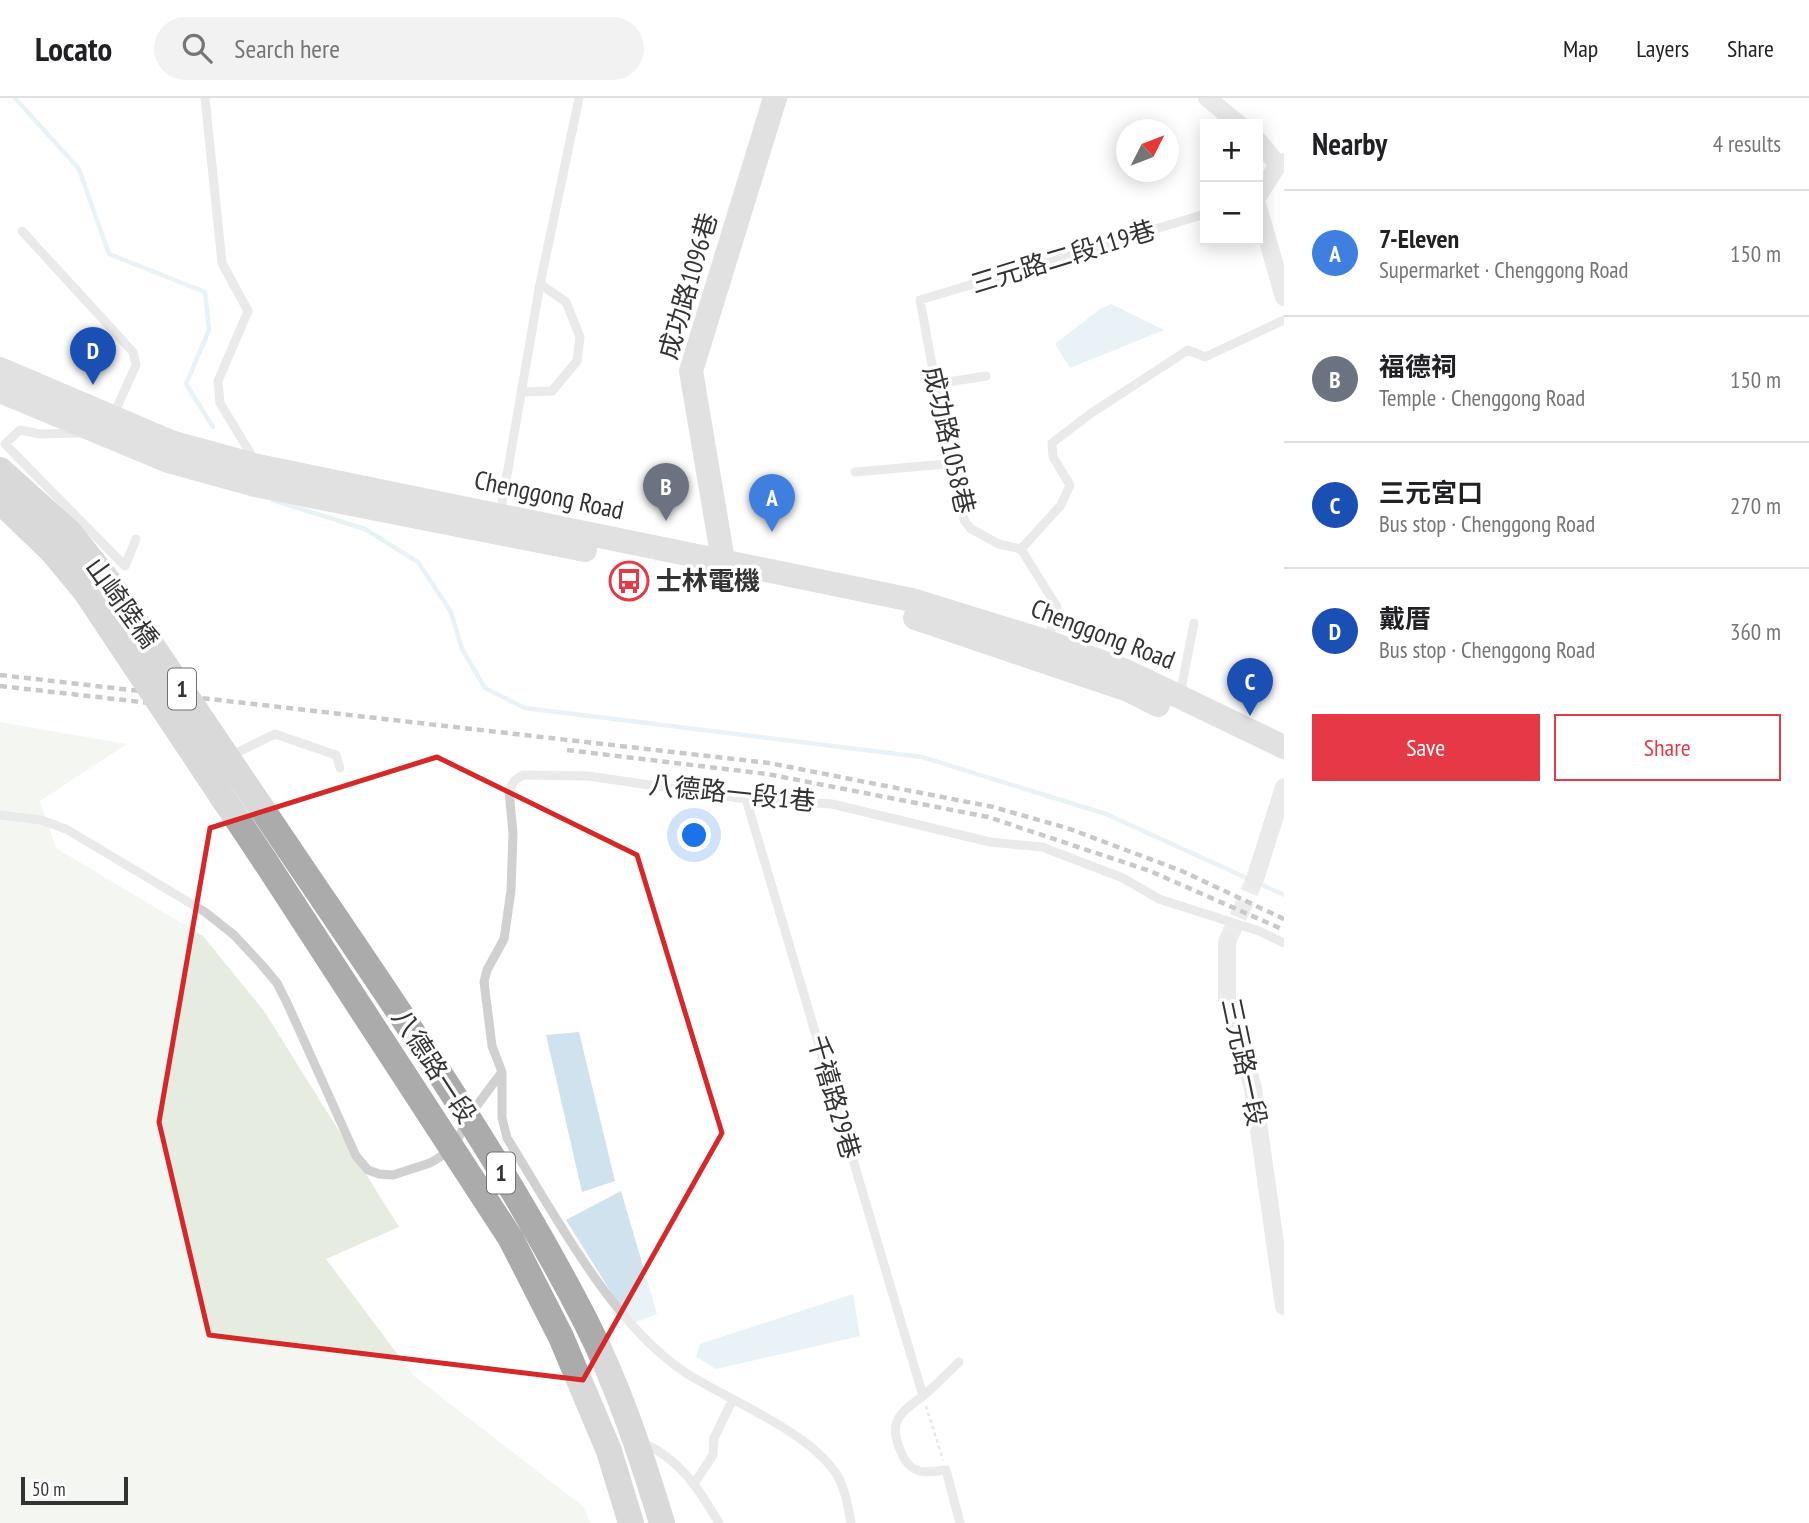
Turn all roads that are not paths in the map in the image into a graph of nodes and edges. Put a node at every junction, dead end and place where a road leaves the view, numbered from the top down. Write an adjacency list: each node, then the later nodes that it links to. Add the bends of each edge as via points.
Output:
1 (205, 98): 25 (lane, via 222,263 248,311 218,381 220,402)
2 (579, 98): 12 (lane)
3 (775, 98): 31 (street, 成功路1096巷, via 691,371)
4 (1207, 98): 5 (street)
5 (1234, 119)
6 (1263, 145): 7 (street)
7 (1281, 164): 8 (street)
8 (1263, 189)
9 (1200, 216): 14 (lane, 三元路二段119巷)
10 (1263, 224): 13 (street)
11 (22, 231): 21 (lane, via 133,352 136,365)
12 (540, 284): 20 (lane); 20 (lane, via 566,302 580,337 577,361 552,391)
13 (1284, 297)
14 (920, 300): 18 (lane, 成功路1058巷)
15 (1284, 320): 30 (lane, via 1205,358 1188,350 1052,443 1053,457 1070,485 1061,505)
16 (0, 369): 21 (street, Chenggong Road)
17 (986, 376): 18 (lane)
18 (935, 384): 22 (lane, 成功路1058巷)
19 (0, 391): 21 (street, Chenggong Road)
20 (521, 392): 27 (lane)
21 (107, 425): 25 (street, Chenggong Road, via 168,461); 28 (lane, via 40,434 20,429 5,444 125,566)
22 (958, 463): 24 (lane); 30 (lane, 成功路1058巷, via 964,520 999,544)
23 (0, 470): 29 (main road, 1)
24 (855, 472)
25 (257, 476): 27 (street, Chenggong Road)
26 (0, 500): 29 (main road, 1)
27 (498, 525): 31 (street, Chenggong Road)
28 (136, 539)
29 (62, 542): 36 (main road, 山崎陸橋 / 1, bridge, via 109,582); 43 (main road, 山崎陸橋 / 1, bridge, via 86,592)
30 (1021, 549): 33 (lane, via 1056,607)
31 (722, 568): 33 (street, Chenggong Road)
32 (1194, 623): 34 (lane)
33 (1044, 651): 34 (street, Chenggong Road, via 1126,671); 37 (street, Chenggong Road)
34 (1180, 697): 35 (street, Chenggong Road)
35 (1284, 747)
36 (229, 756): 38 (lane, via 275,734 335,755); 42 (main road, 山崎陸橋 / 1, bridge)
37 (1284, 765)
38 (340, 768)
39 (1284, 787): 44 (street)
40 (746, 799): 46 (lane, 八德路一段1巷, via 832,804 990,842 1042,847 1123,878 1159,899); 47 (lane, 八德路一段1巷, via 588,776 523,775 514,781 509,791 513,833 504,939 484,982 492,1046); 53 (lane, 千禧路29巷)
41 (0, 814): 49 (lane, via 66,829 205,912 234,935 277,983 356,1156 368,1170 393,1175 430,1163)
42 (289, 849): 48 (main road, 八德路一段 / 1)
43 (265, 861): 49 (main road, 八德路一段 / 1)
44 (1255, 879)
45 (1227, 942): 50 (street, 三元路一段, via 1227,999 1253,1088)
46 (1284, 943)
47 (502, 1072): 48 (lane); 54 (lane, via 507,1138 614,1301 650,1346)
48 (469, 1116): 49 (lane); 55 (main road, 八德路一段 / 1, via 585,1321)
49 (453, 1149): 55 (main road, 八德路一段 / 1, via 511,1239)
50 (1279, 1226): 51 (street, 三元路一段)
51 (1284, 1306)
52 (959, 1362): 53 (lane)
53 (923, 1396): 61 (lane, via 901,1411 894,1427 900,1451 916,1472 946,1470)
54 (733, 1399): 56 (lane, via 714,1438 713,1455); 60 (lane, via 820,1453 837,1474)
55 (623, 1446): 56 (lane, via 661,1451); 57 (main road, 八德路一段 / 1); 58 (main road, 八德路一段 / 1)
56 (695, 1482): 59 (lane)
57 (631, 1523)
58 (662, 1523)
59 (719, 1523)
60 (851, 1523)
61 (960, 1523)

